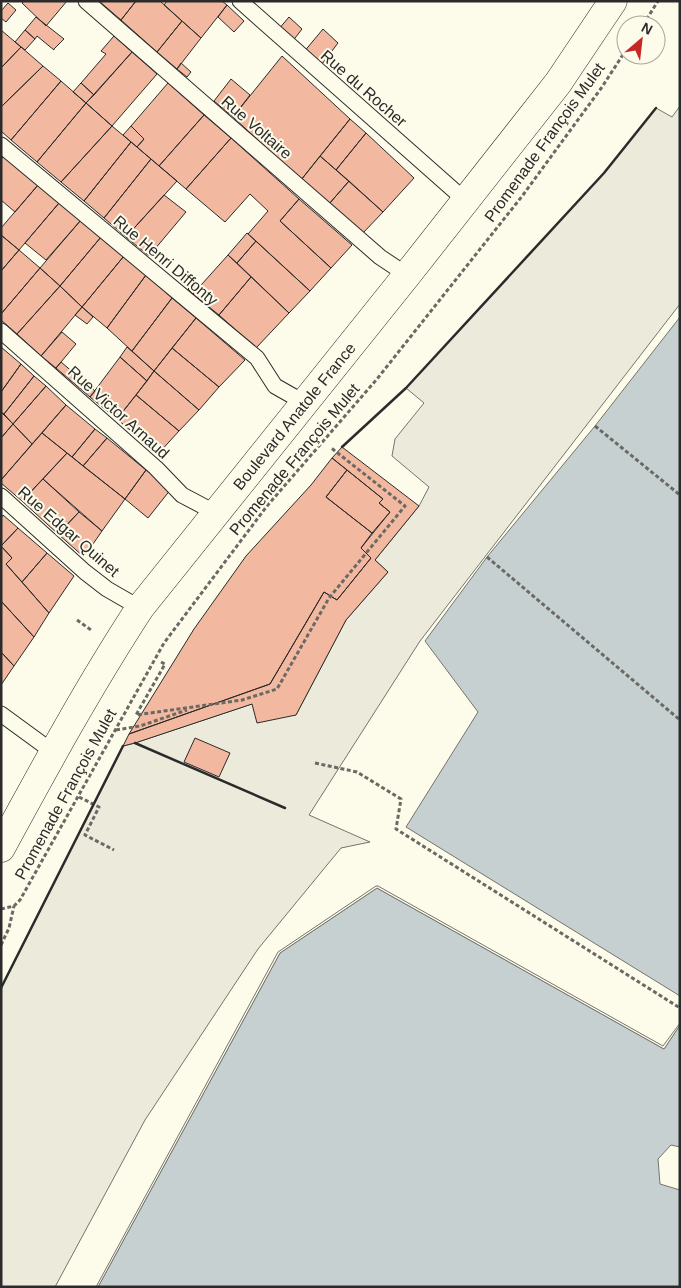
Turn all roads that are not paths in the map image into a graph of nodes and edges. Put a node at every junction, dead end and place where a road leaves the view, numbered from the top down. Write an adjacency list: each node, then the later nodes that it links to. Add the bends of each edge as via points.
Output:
1 (86, 1): 6 (lane, Rue Voltaire, via 380,256)
2 (240, 1): 5 (lane, Rue du Rocher)
3 (613, 1): 5 (street, Boulevard Anatole France, via 558,83)
4 (1, 145): 8 (lane, Rue Henri Diffonty, via 258,358 275,386)
5 (466, 200): 6 (street, Boulevard Anatole France)
6 (408, 275): 8 (street, Boulevard Anatole France)
7 (1, 331): 10 (lane, Rue Victor Arnaud, via 156,468 182,495)
8 (305, 404): 10 (street, Boulevard Anatole France)
9 (1, 496): 11 (lane, Rue Edgar Quinet, via 85,572)
10 (216, 514): 11 (street, Boulevard Anatole France)
11 (140, 608): 13 (street, Boulevard Anatole France)
12 (1, 714): 13 (lane)
13 (53, 752): 14 (street, Boulevard Anatole France)
14 (1, 848)

